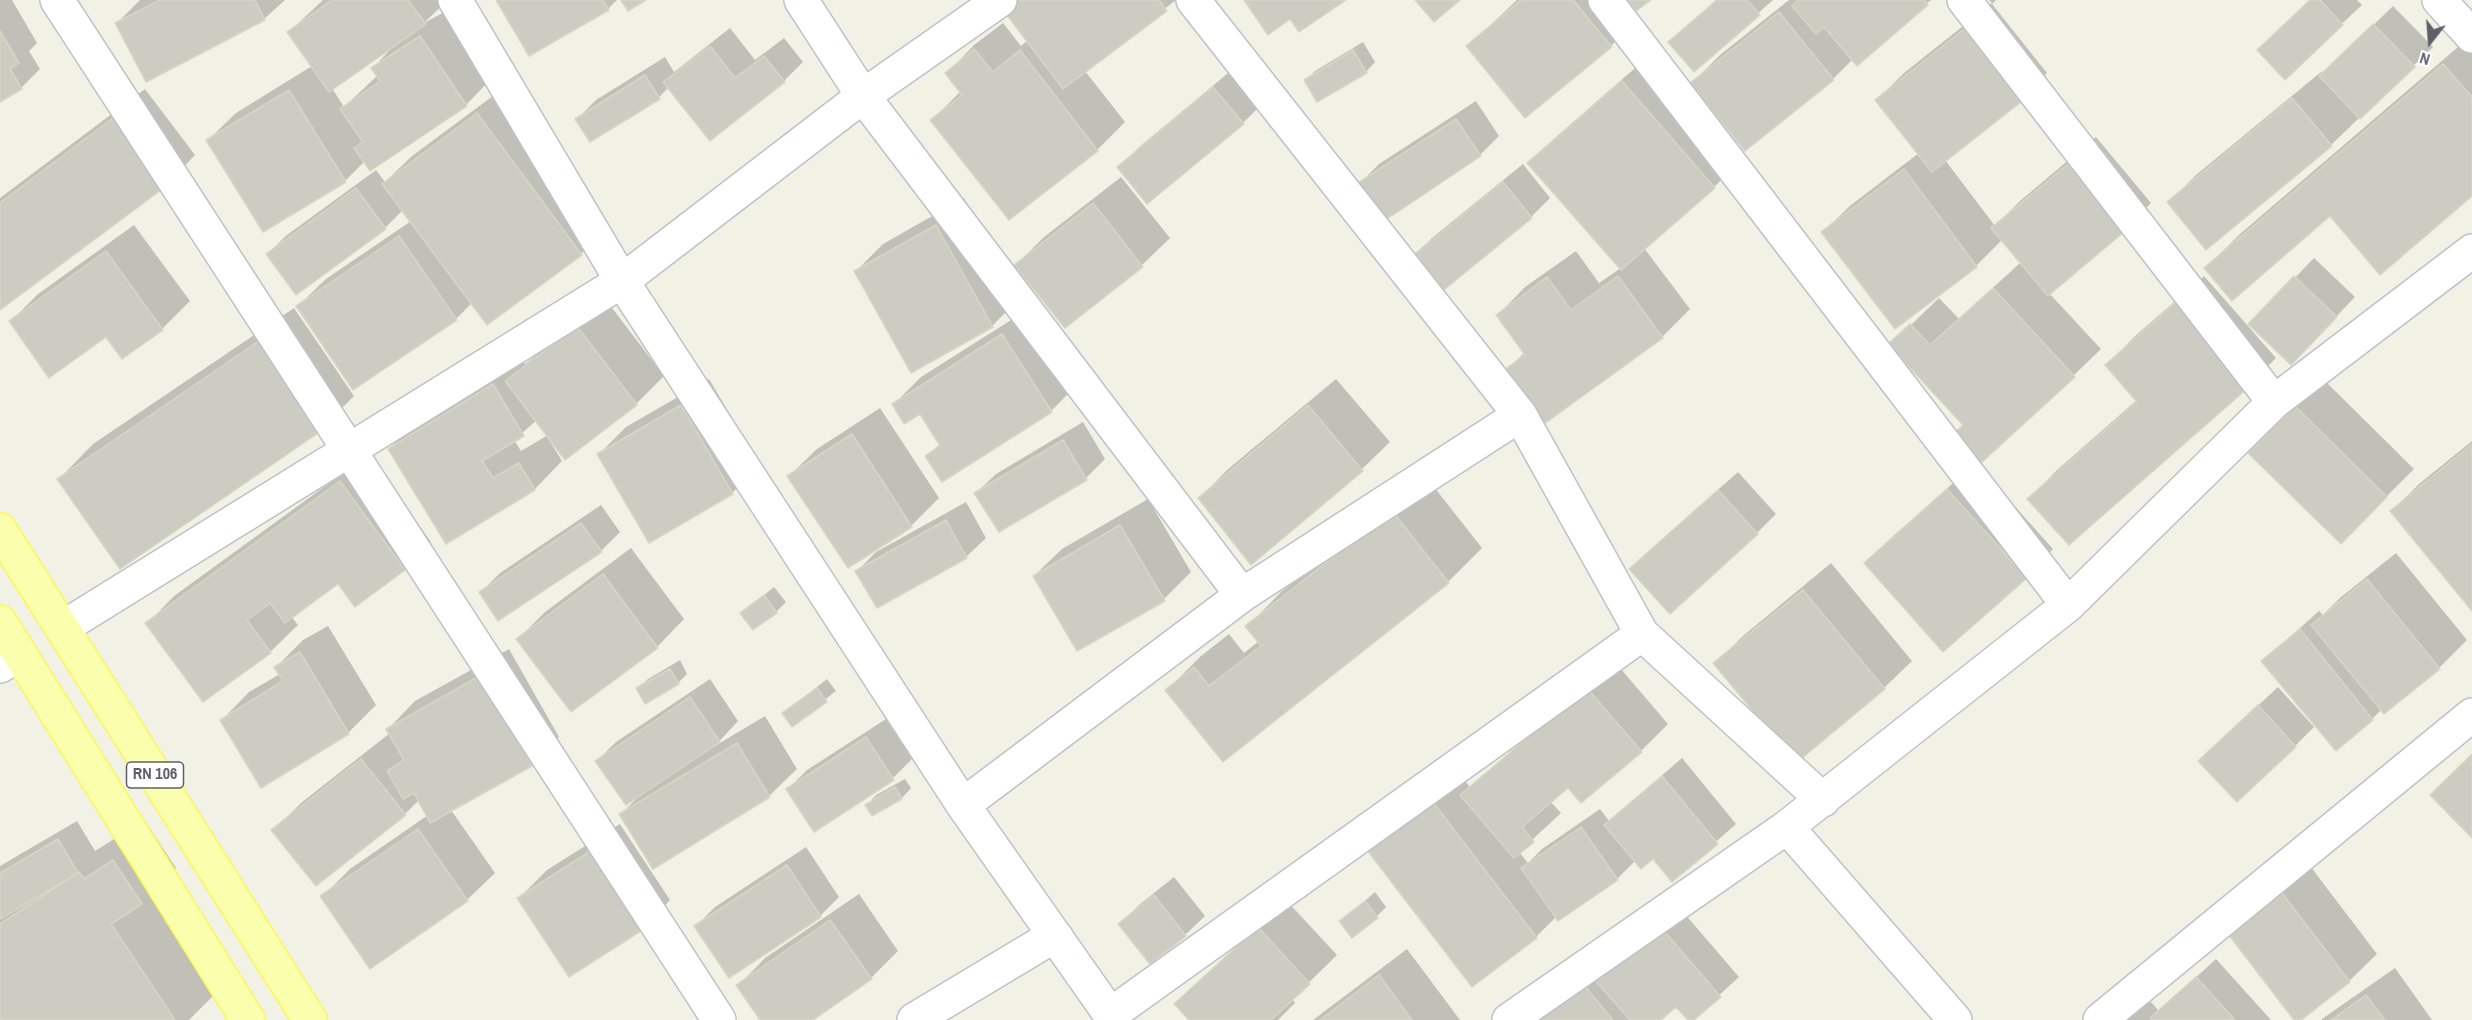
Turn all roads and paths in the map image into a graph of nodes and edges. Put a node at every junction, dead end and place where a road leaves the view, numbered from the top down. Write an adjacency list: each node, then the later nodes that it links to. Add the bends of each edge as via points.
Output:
1 (57, 0): 15 (street)
2 (455, 0): 12 (street)
3 (801, 0): 10 (street)
4 (1000, 0): 10 (street)
5 (1193, 0): 14 (street)
6 (1605, 0): 18 (street)
7 (1964, 0): 13 (street)
8 (2439, 0): 9 (street)
9 (2472, 36)
10 (863, 96): 12 (street); 17 (street)
11 (2472, 251): 13 (street)
12 (622, 281): 15 (street); 25 (street)
13 (2274, 402): 18 (street)
14 (1520, 415): 17 (street); 21 (street)
15 (349, 450): 20 (street); 31 (street)
16 (0, 530): 20 (main road, RN 106)
17 (1242, 595): 25 (street)
18 (2068, 605): 24 (street)
19 (0, 622): 22 (main road, RN 106)
20 (62, 627): 22 (main road); 30 (main road, RN 106)
21 (1642, 634): 24 (street); 28 (street)
22 (10, 660): 29 (main road, RN 106)
23 (2472, 715): 35 (street)
24 (1823, 800): 26 (street)
25 (963, 804): 27 (street)
26 (1787, 827): 33 (street); 34 (street)
27 (1057, 938): 28 (street); 32 (street, via 1052,937)
28 (1112, 1018)
29 (248, 1020)
30 (310, 1020)
31 (719, 1020)
32 (914, 1020)
33 (1509, 1020)
34 (1955, 1020)
35 (2100, 1020)

